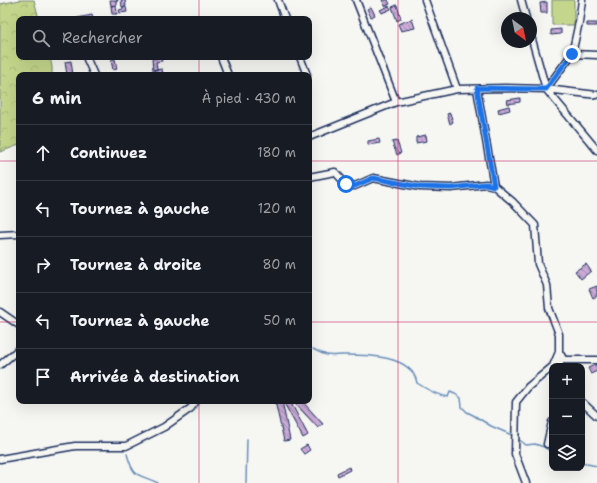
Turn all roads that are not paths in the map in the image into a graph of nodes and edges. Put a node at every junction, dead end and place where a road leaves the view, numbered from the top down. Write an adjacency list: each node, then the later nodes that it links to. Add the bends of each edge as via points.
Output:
1 (278, 0): 7 (street)
2 (356, 0): 21 (street)
3 (425, 0): 18 (street)
4 (521, 0): 6 (street)
5 (582, 0): 9 (street)
6 (524, 12)
7 (284, 16)
8 (534, 48): 19 (street)
9 (572, 54): 10 (street); 19 (street)
10 (597, 55)
11 (87, 60): 14 (street)
12 (222, 60): 15 (street)
13 (301, 60): 16 (street)
14 (93, 72)
15 (227, 72)
16 (306, 72)
17 (477, 88): 18 (street); 19 (street); 25 (street)
18 (458, 89): 21 (street)
19 (546, 89): 20 (street); 23 (street)
20 (597, 94)
21 (396, 102): 22 (street)
22 (312, 135)
23 (597, 150)
24 (312, 176): 25 (street, via 334,172 346,184 355,186 373,178 420,187 451,188 486,184)
25 (494, 186): 31 (street, via 535,225 538,264 547,285 549,308 559,334)
26 (16, 234): 27 (street)
27 (0, 235)
28 (0, 312): 29 (street)
29 (16, 323)
30 (16, 352): 35 (street)
31 (559, 352): 32 (street, via 564,360); 33 (street); 34 (street)
32 (597, 360)
33 (554, 363)
34 (560, 363)
35 (0, 365)
36 (549, 369): 43 (street, via 528,387 516,402 514,454)
37 (194, 404): 42 (street, via 164,426 126,446 75,446)
38 (585, 405): 39 (street)
39 (597, 416)
40 (549, 435): 41 (street)
41 (547, 444)
42 (0, 459)
43 (526, 483)

